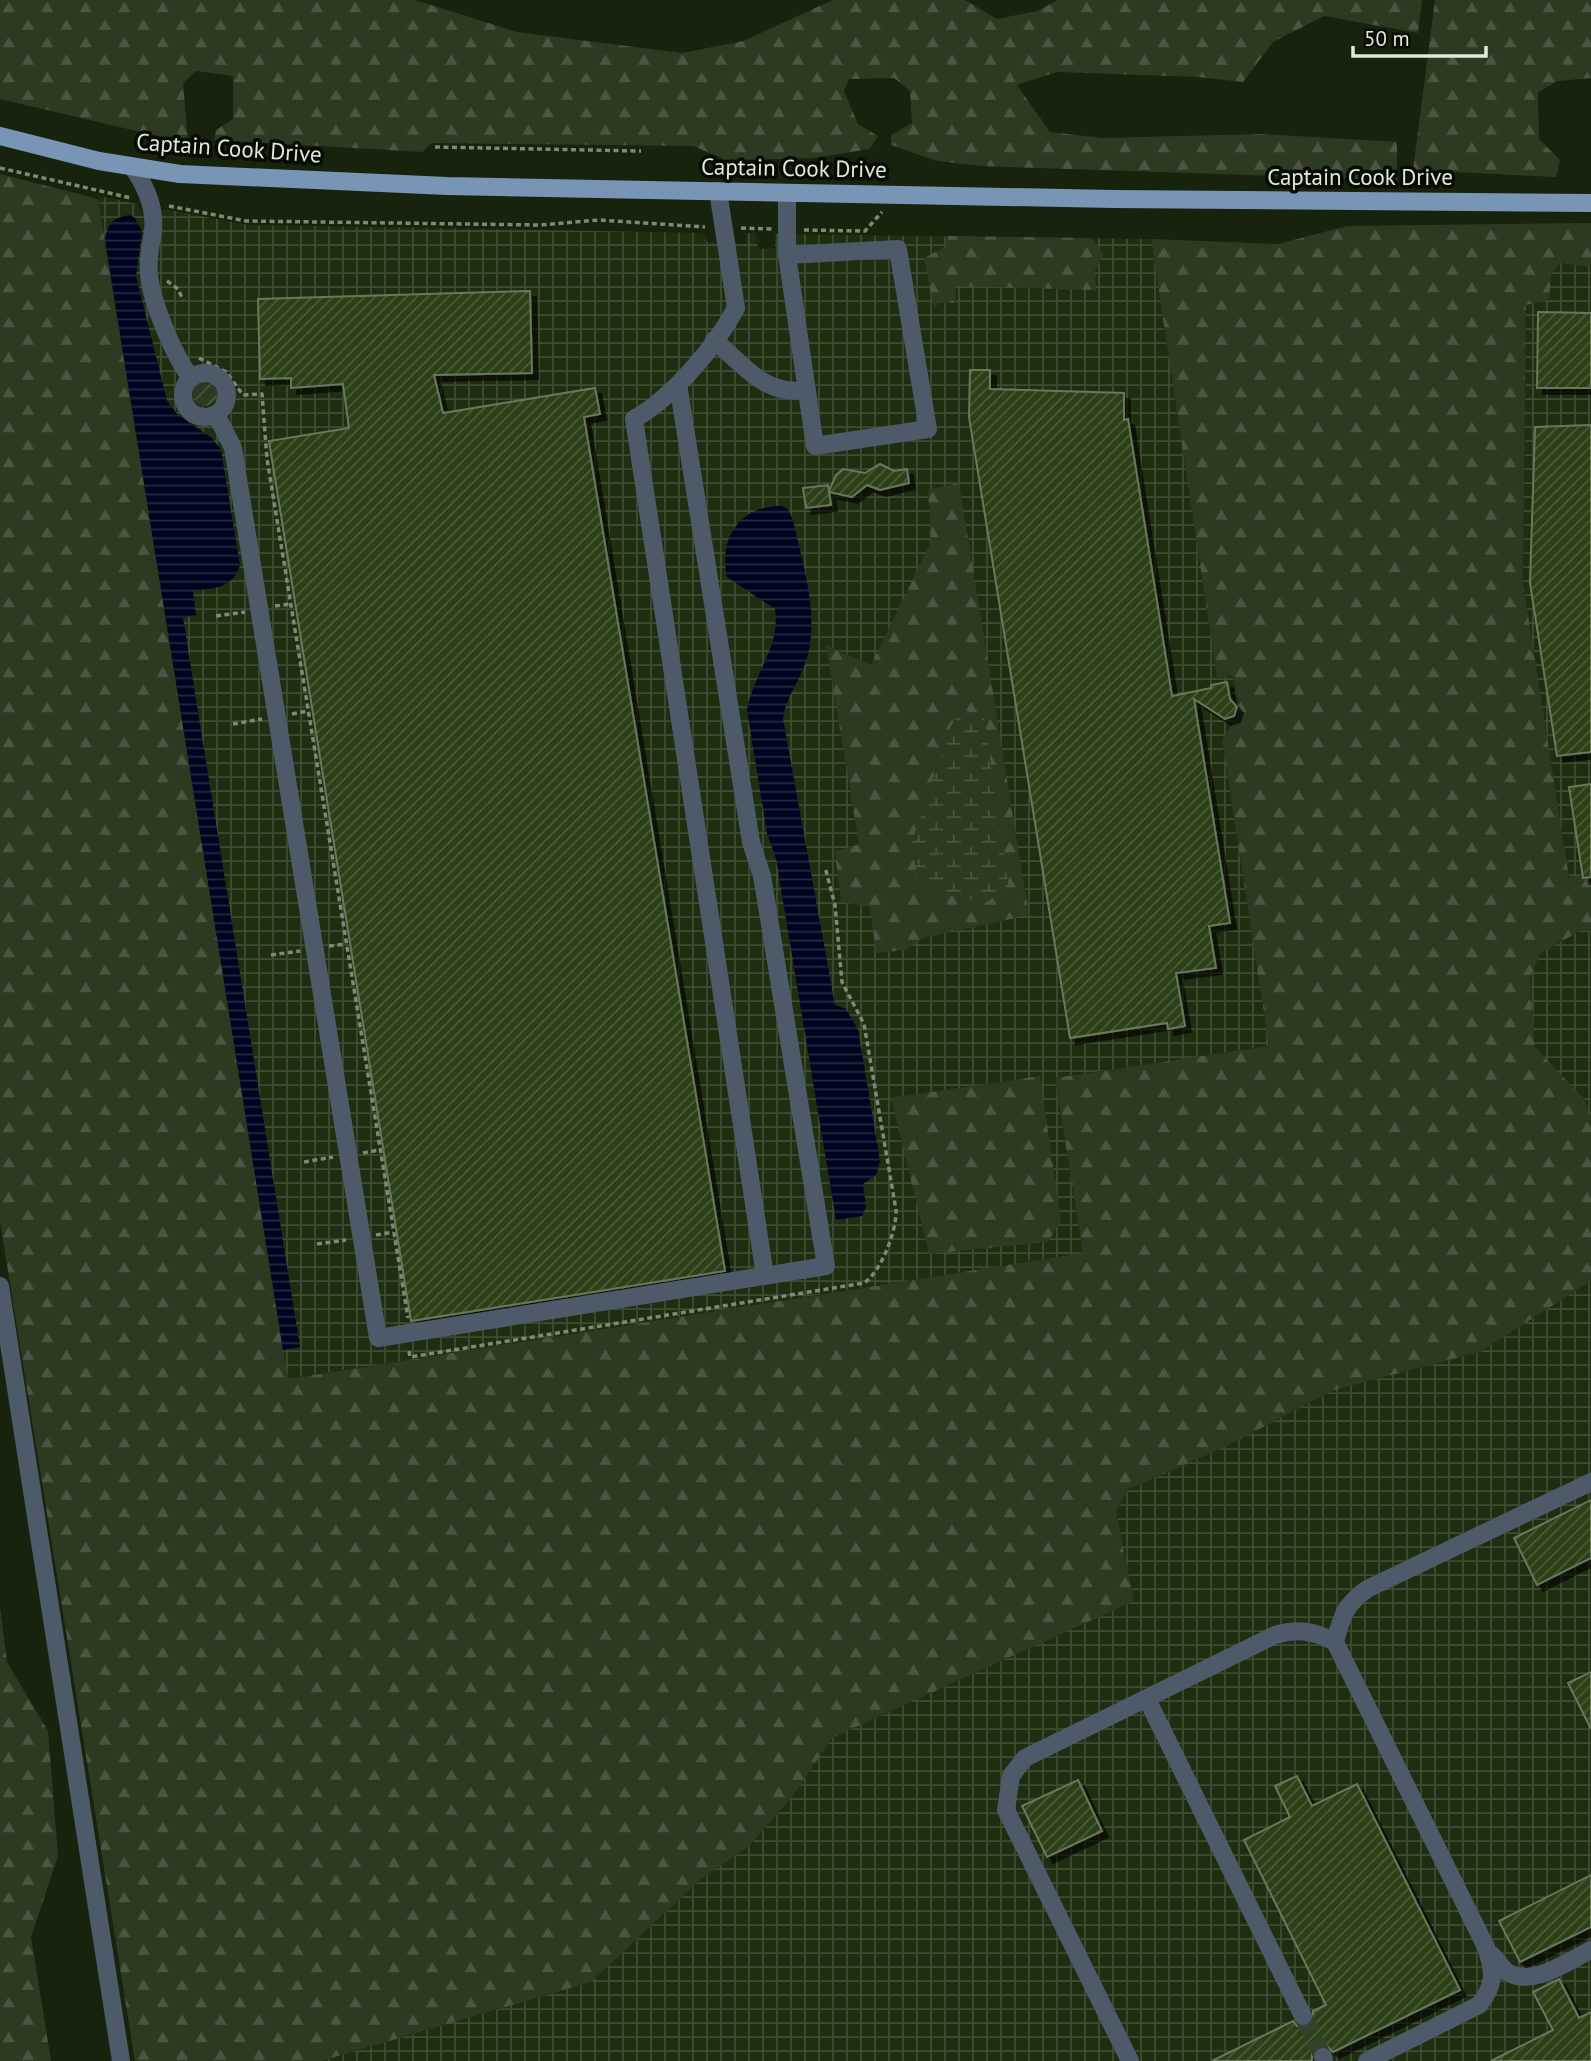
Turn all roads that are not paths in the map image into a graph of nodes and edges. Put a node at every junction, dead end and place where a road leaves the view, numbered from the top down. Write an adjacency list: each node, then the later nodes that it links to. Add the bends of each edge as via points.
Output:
1 (0, 136): 2 (main road, Captain Cook Drive)
2 (132, 166): 3 (main road, Captain Cook Drive, via 180,174 447,186); 8 (lane, via 150,202 149,274 181,366)
3 (718, 191): 4 (main road, Captain Cook Drive); 7 (lane, via 736,308)
4 (787, 193): 5 (main road, Captain Cook Drive); 6 (lane)
5 (1591, 203)
6 (787, 256): 10 (lane); 10 (lane, via 898,249 928,429 815,446)
7 (714, 340): 9 (lane); 10 (lane, via 767,386 788,393)
8 (191, 378): 11 (lane, via 184,389 187,407 197,415); 11 (lane, via 203,373 221,379 227,398)
9 (678, 384): 12 (lane, via 634,419); 12 (lane, via 751,842 762,876 826,1266)
10 (807, 390)
11 (216, 414): 12 (lane, via 233,448 378,1338)
12 (765, 1276)
13 (0, 1286): 20 (lane)
14 (1591, 1482): 15 (lane, via 1367,1589 1348,1603)
15 (1335, 1642): 16 (lane, via 1317,1632 1294,1629); 17 (lane)
16 (1147, 1699): 19 (lane); 21 (lane, via 1025,1758 1011,1776 1006,1810)
17 (1486, 1947): 18 (lane, via 1506,1971 1521,1977 1539,1975); 22 (lane, via 1495,1972 1479,2005)
18 (1591, 1950)
19 (1303, 2016)
20 (121, 2061)
21 (1129, 2061)
22 (1367, 2061)

